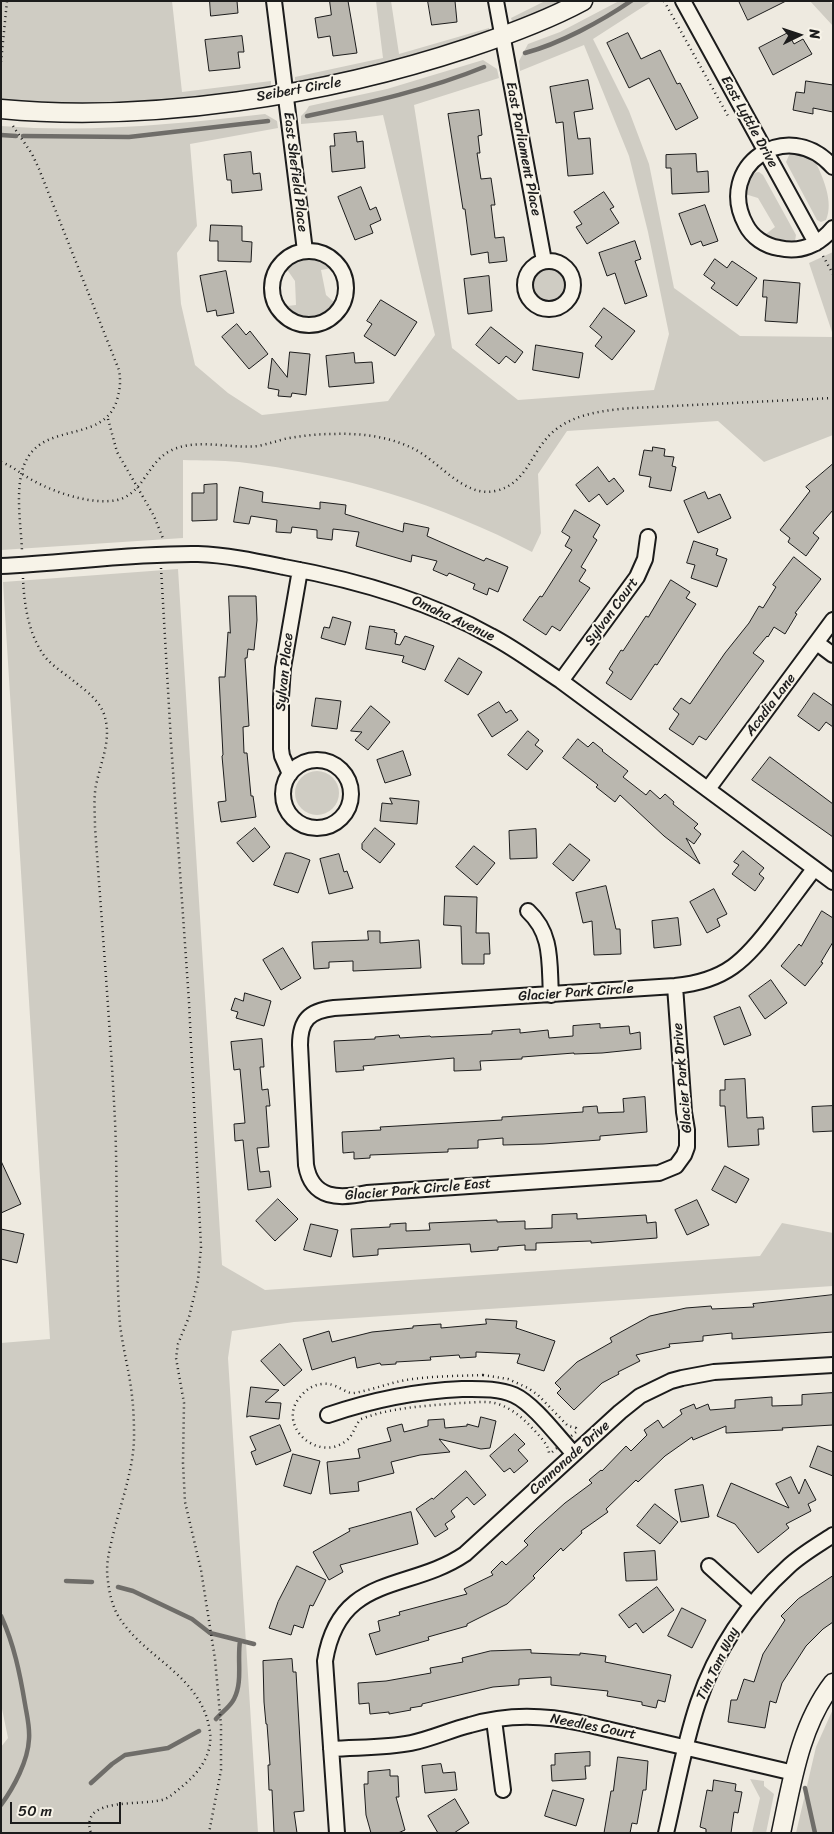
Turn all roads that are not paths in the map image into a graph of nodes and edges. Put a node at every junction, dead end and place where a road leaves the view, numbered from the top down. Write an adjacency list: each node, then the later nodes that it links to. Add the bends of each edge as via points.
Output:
1 (274, 1): 6 (street, East Shefield Place)
2 (496, 1): 5 (street, East Parliament Place)
3 (583, 1): 5 (street, Seibert Circle)
4 (682, 1): 8 (street, East Lyttle Drive)
5 (503, 36): 6 (street, Seibert Circle, via 404,67); 13 (street, East Parliament Place)
6 (285, 94): 7 (street, Seibert Circle, via 198,106 136,110 53,112); 12 (street, East Shefield Place)
7 (1, 109)
8 (765, 151): 9 (street, via 797,145 818,152); 11 (street, East Lyttle Drive); 11 (street, via 749,165 739,185 739,207 747,228 773,247 795,250)
9 (833, 167)
10 (833, 228): 11 (street)
11 (816, 243)
12 (305, 251): 12 (street, East Shefield Place, via 296,252 282,262 272,287 276,304 287,318 303,325 321,324 336,314 347,289 343,271 331,257)
13 (544, 261)
14 (648, 537): 20 (street, Sylvan Court, via 645,559 637,577)
15 (1, 566): 16 (street, Omaha Avenue, via 162,548)
16 (300, 570): 20 (street, Omaha Avenue, via 371,586 445,613 502,642); 21 (street, Sylvan Place, via 285,653 281,697 281,749)
17 (833, 620): 18 (street, Acadia Lane)
18 (816, 643): 19 (street); 22 (street, Acadia Lane)
19 (833, 656)
20 (561, 681): 22 (street, Omaha Avenue)
21 (290, 774): 21 (street, via 284,795 288,810 298,821 311,827 326,826 345,814 351,789 339,768 328,761 316,759 299,765)
22 (708, 789): 23 (street, Omaha Avenue)
23 (814, 869): 24 (street, Omaha Avenue); 26 (street, Glacier Park Circle, via 753,949 738,963 700,983)
24 (833, 882)
25 (528, 911): 27 (street, via 547,938)
26 (675, 986): 27 (street, Glacier Park Circle); 29 (street, Glacier Park Drive, via 688,1139 684,1155)
27 (551, 995): 28 (street, Glacier Park Circle, via 326,1009 306,1018)
28 (300, 1034): 29 (street, Glacier Park Circle East, via 307,1171 318,1188 333,1196 659,1173)
29 (676, 1166)
30 (833, 1365): 32 (street, Cannonade Drive, via 714,1372 671,1381 640,1396)
31 (328, 1414): 32 (street, via 406,1393 491,1389 514,1395 527,1404)
32 (574, 1454): 39 (street, Cannonade Drive, via 452,1563 383,1586 350,1607 337,1624 325,1661)
33 (833, 1535): 35 (street, Tim Tam Way, via 790,1564)
34 (708, 1566): 35 (street)
35 (752, 1605): 38 (street, Tim Tam Way, via 734,1629 707,1680)
36 (833, 1683): 40 (street, via 809,1723)
37 (494, 1720): 38 (street, Needles Court, via 560,1719); 39 (street, Needles Court, via 470,1724 411,1743); 41 (street)
38 (686, 1748): 40 (street, Needles Court); 43 (street, Tim Tam Way)
39 (331, 1749): 42 (street)
40 (794, 1773): 44 (street)
41 (503, 1790)
42 (337, 1833)
43 (666, 1833)
44 (780, 1833)

